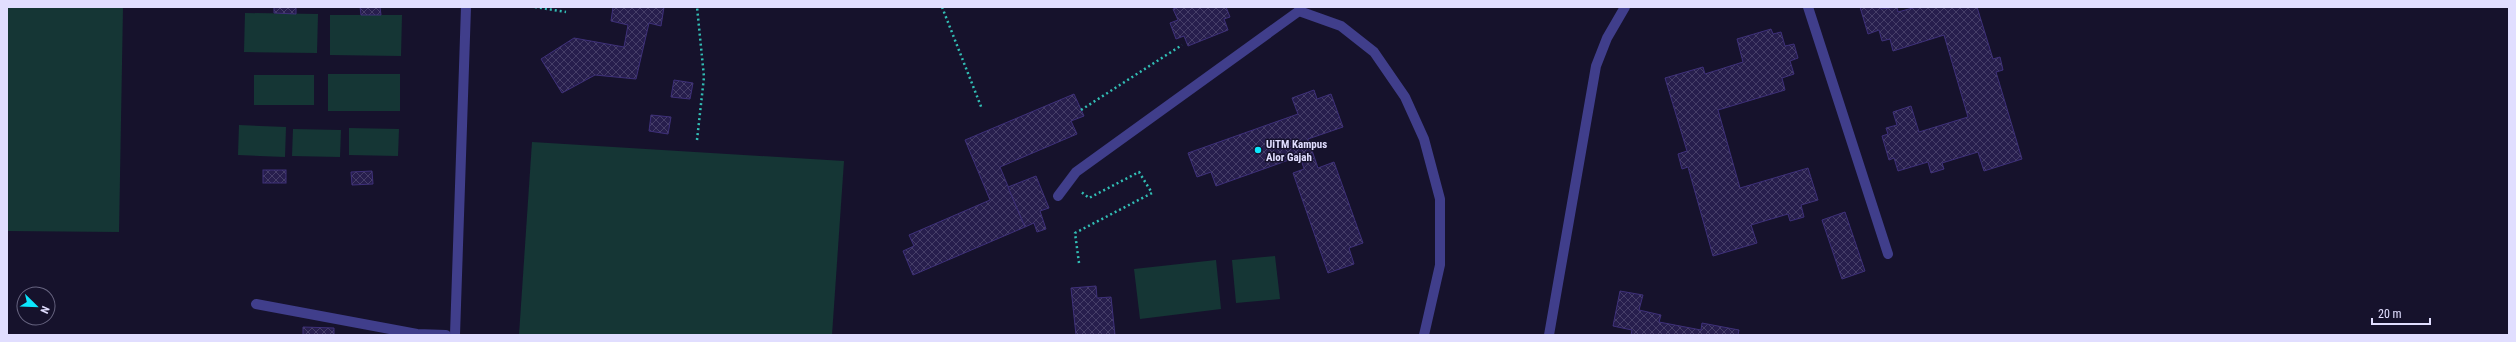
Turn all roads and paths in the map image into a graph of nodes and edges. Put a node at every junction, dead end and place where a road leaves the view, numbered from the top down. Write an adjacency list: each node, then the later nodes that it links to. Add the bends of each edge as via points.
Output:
1 (466, 7): 19 (street)
2 (535, 7): 8 (path)
3 (697, 7): 12 (path, via 704,77)
4 (942, 7): 10 (path)
5 (1625, 7): 21 (street, via 1607,38 1596,66)
6 (1808, 7): 15 (street)
7 (1298, 9): 13 (street, via 1076,172); 20 (street, via 1341,26 1374,52 1405,97 1424,139 1440,199 1440,265)
8 (566, 12)
9 (1182, 45): 11 (path)
10 (982, 109)
11 (1081, 110)
12 (696, 140)
13 (1067, 182): 14 (street); 16 (path, via 1089,198 1139,172 1152,193 1075,233)
14 (1058, 196)
15 (1888, 254)
16 (1079, 263)
17 (256, 304): 18 (street, via 417,334)
18 (446, 335)
19 (456, 335)
20 (1424, 335)
21 (1549, 335)

